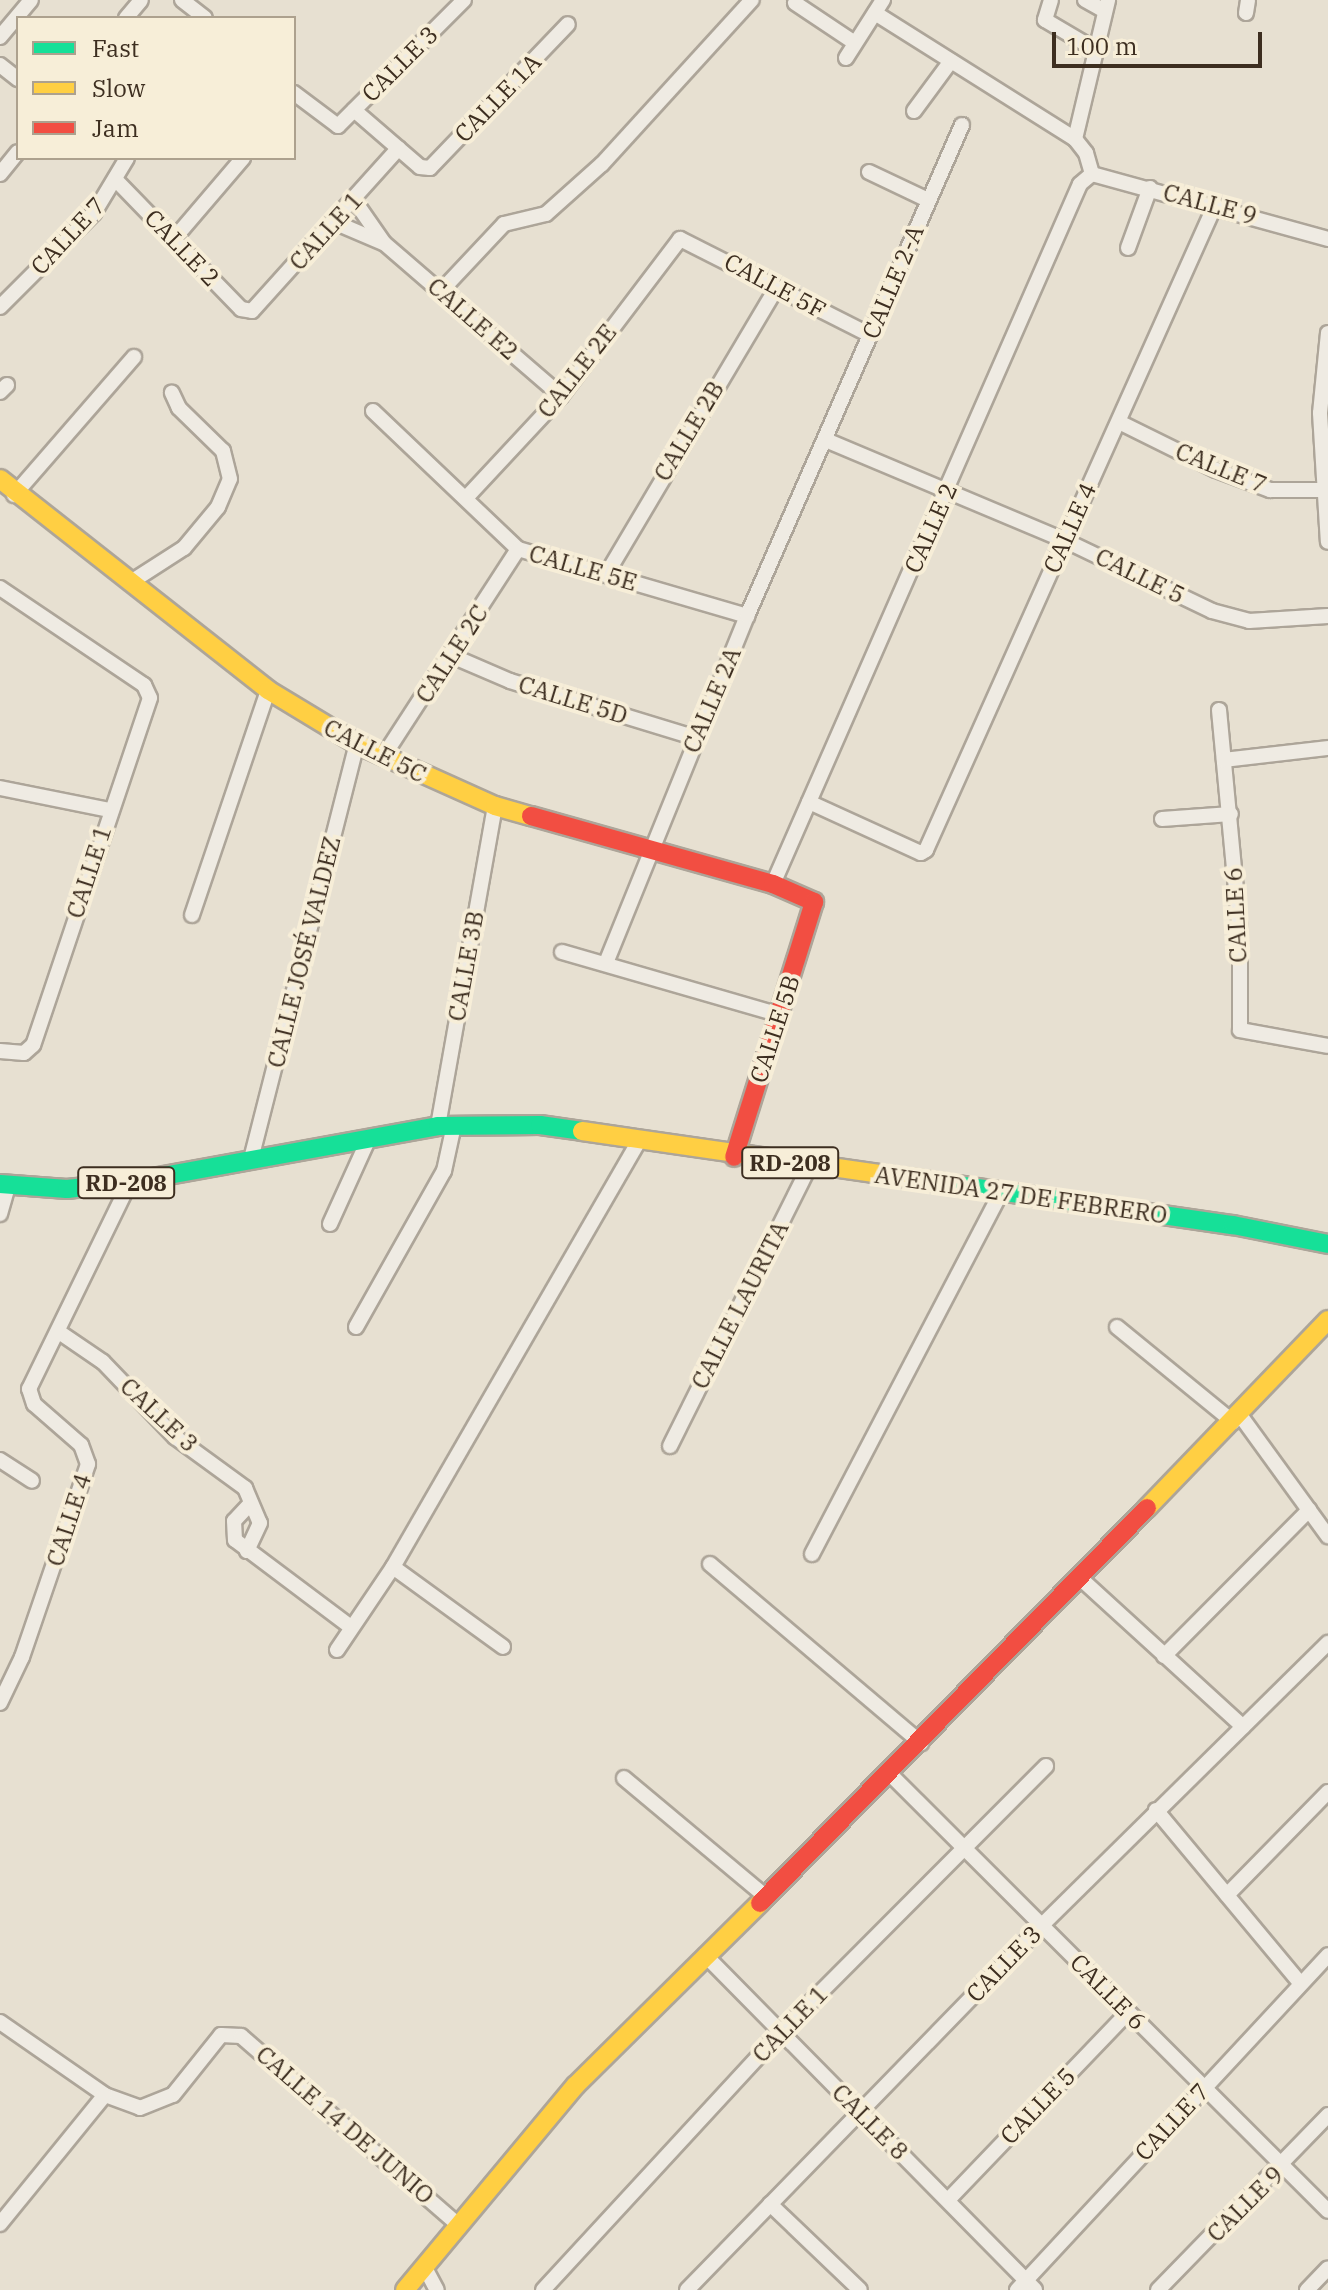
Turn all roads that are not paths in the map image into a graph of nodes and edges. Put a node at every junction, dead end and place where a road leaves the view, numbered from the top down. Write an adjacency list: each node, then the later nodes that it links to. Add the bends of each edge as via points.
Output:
1 (31, 0): 11 (street)
2 (141, 0): 12 (street)
3 (182, 0): 13 (street)
4 (464, 0): 24 (street, CALLE 3)
5 (752, 0): 46 (street, via 602,164 546,214 504,224)
6 (1051, 0): 18 (street, via 1045,20)
7 (1085, 0): 10 (street)
8 (795, 3): 17 (street)
9 (879, 6): 17 (street); 20 (street)
10 (1107, 6): 18 (street)
11 (18, 16)
12 (128, 16)
13 (202, 16)
14 (16, 18): 16 (street)
15 (568, 24): 28 (street, CALLE 1A, via 427,169)
16 (0, 37)
17 (855, 43): 19 (street)
18 (1096, 50): 27 (street)
19 (846, 58)
20 (951, 61): 25 (street); 27 (street)
21 (0, 65): 22 (street)
22 (16, 77)
23 (296, 97): 24 (street, CALLE 3, via 334,126)
24 (354, 110): 28 (street)
25 (914, 111)
26 (962, 125): 37 (street, CALLE 2-A)
27 (1075, 139): 34 (street)
28 (399, 148): 36 (street, CALLE 1)
29 (16, 154): 33 (street)
30 (241, 160): 42 (street)
31 (119, 165): 42 (street, CALLE 2); 47 (street, CALLE 7, via 94,213)
32 (869, 172): 37 (street)
33 (0, 174)
34 (1092, 174): 35 (street, CALLE 9); 58 (street, CALLE 2, via 1080,184)
35 (1150, 188): 38 (street, CALLE 9); 44 (street)
36 (354, 200): 39 (street, CALLE 1); 43 (street, CALLE E2)
37 (928, 200): 50 (street, CALLE 2-A)
38 (1215, 205): 41 (street, CALLE 9); 55 (street, CALLE 4)
39 (334, 222): 43 (street, CALLE E2); 48 (street, CALLE 1)
40 (680, 239): 45 (street, CALLE 5F, via 709,247); 53 (street, CALLE 2E)
41 (1328, 239)
42 (173, 240): 48 (street, CALLE 2, via 241,309)
43 (384, 243): 46 (street, CALLE E2)
44 (1128, 248)
45 (775, 290): 50 (street, CALLE 5F); 65 (street, CALLE 2B)
46 (441, 291): 53 (street, CALLE E2)
47 (0, 307)
48 (252, 311)
49 (1328, 333): 59 (street, via 1320,413)
50 (870, 335): 56 (street, CALLE 2-A)
51 (134, 357): 60 (street)
52 (172, 393): 66 (street, via 179,408 223,451 230,479 218,507 184,548)
53 (561, 396): 61 (street, CALLE 2E)
54 (373, 411): 61 (street, CALLE 5E)
55 (1119, 422): 59 (street, CALLE 7, via 1270,490); 62 (street, CALLE 4)
56 (828, 441): 58 (street, CALLE 5); 68 (street, CALLE 2A)
57 (0, 479): 60 (main road, CALLE 5C)
58 (947, 491): 62 (street, CALLE 5); 79 (street, CALLE 2)
59 (1325, 491): 63 (street)
60 (14, 495): 66 (main road, CALLE 5C)
61 (466, 498): 64 (street, CALLE 5E)
62 (1064, 540): 69 (street, CALLE 5, via 1212,611 1249,621); 79 (street, CALLE 4, via 926,850 921,853)
63 (1328, 542)
64 (518, 549): 65 (street, CALLE 5E); 70 (street, CALLE 2C)
65 (606, 575): 68 (street, CALLE 5E)
66 (131, 582): 71 (main road, CALLE 5C)
67 (1, 594): 81 (street, CALLE 1, via 150,694)
68 (747, 616): 73 (street, CALLE 2A)
69 (1328, 616)
70 (452, 656): 73 (street, CALLE 5D, via 510,681); 76 (street, CALLE 2C)
71 (268, 690): 74 (main road, CALLE 5C); 87 (street)
72 (1219, 710): 77 (street, CALLE 6)
73 (696, 738): 84 (street, CALLE 2A)
74 (357, 744): 76 (main road, CALLE 5C); 97 (street, CALLE JOSÉ VALDEZ)
75 (1328, 748): 77 (street)
76 (383, 757): 80 (main road, CALLE 5C)
77 (1224, 760): 82 (street, CALLE 6)
78 (0, 788): 81 (street)
79 (809, 802): 85 (street, CALLE 2)
80 (495, 806): 84 (main road, CALLE 5C); 93 (street, CALLE 3B)
81 (109, 810): 92 (street, CALLE 1, via 29,1049 16,1054)
82 (1231, 814): 83 (street); 91 (street, CALLE 6, via 1240,931 1240,1030)
83 (1162, 819)
84 (650, 849): 85 (main road, CALLE 5C); 89 (street, CALLE 2A)
85 (773, 884): 86 (main road, CALLE 5C)
86 (814, 902): 90 (main road, CALLE 5B)
87 (192, 915)
88 (562, 952): 89 (street)
89 (606, 963): 90 (street)
90 (780, 1015): 96 (main road, CALLE 5B)
91 (1328, 1046)
92 (0, 1051)
93 (446, 1126): 94 (main road, AVENIDA 27 DE FEBRERO / RD-208); 95 (main road, AVENIDA 27 DE FEBRERO / RD-208, via 540,1125); 105 (street, CALLE 3B, via 444,1171)
94 (369, 1138): 97 (main road, AVENIDA 27 DE FEBRERO / RD-208); 103 (street)
95 (638, 1143): 96 (main road, AVENIDA 27 DE FEBRERO / RD-208); 119 (street)
96 (734, 1157): 98 (main road, AVENIDA 27 DE FEBRERO / RD-208)
97 (251, 1159): 99 (main road, AVENIDA 27 DE FEBRERO / RD-208)
98 (810, 1165): 101 (main road, AVENIDA 27 DE FEBRERO / RD-208); 110 (street, CALLE LAURITA)
99 (130, 1182): 100 (main road, AVENIDA 27 DE FEBRERO / RD-208, via 67,1189); 108 (street, CALLE 4)
100 (4, 1185): 102 (street)
101 (1000, 1194): 104 (main road, AVENIDA 27 DE FEBRERO / RD-208, via 1233,1225); 117 (street)
102 (0, 1214)
103 (330, 1224)
104 (1328, 1244)
105 (356, 1327)
106 (1117, 1327): 109 (street)
107 (1325, 1329): 109 (main road)
108 (59, 1332): 113 (street, CALLE 3, via 103,1362 175,1437 245,1488); 126 (street, CALLE 4, via 29,1396 81,1445 88,1464 22,1657)
109 (1237, 1418): 114 (street); 120 (main road)
110 (670, 1446)
111 (0, 1460): 112 (street)
112 (32, 1481)
113 (250, 1504): 116 (street, via 260,1523); 116 (street, via 234,1521 233,1531)
114 (1309, 1510): 115 (street); 125 (street)
115 (1328, 1536)
116 (247, 1551): 121 (street)
117 (812, 1554)
118 (710, 1564): 128 (street)
119 (393, 1567): 121 (street); 123 (street)
120 (1079, 1577): 125 (street); 128 (main road)
121 (351, 1627): 124 (street)
122 (1328, 1643): 127 (street, CALLE 3)
123 (503, 1647)
124 (337, 1650)
125 (1164, 1656): 127 (street)
126 (0, 1703)
127 (1243, 1727): 133 (street, CALLE 3)
128 (921, 1743): 130 (main road)
129 (1046, 1766): 134 (street, CALLE 1)
130 (889, 1773): 134 (street, CALLE 6); 136 (main road)
131 (624, 1778): 136 (street)
132 (1328, 1792): 135 (street)
133 (1156, 1810): 135 (street); 137 (street, CALLE 3)
134 (966, 1847): 137 (street, CALLE 6); 143 (street, CALLE 1)
135 (1227, 1895): 140 (street)
136 (765, 1896): 138 (main road)
137 (1042, 1925): 141 (street, CALLE 6); 146 (street, CALLE 3)
138 (705, 1955): 143 (street, CALLE 8); 153 (main road, via 576,2085)
139 (1328, 1955): 140 (street, CALLE 7)
140 (1300, 1983): 144 (street, CALLE 7)
141 (1128, 2012): 144 (street, CALLE 6); 149 (street, CALLE 5)
142 (0, 2022): 145 (street, CALLE 14 DE JUNIO)
143 (780, 2033): 146 (street, CALLE 8); 160 (street, CALLE 1)
144 (1204, 2087): 148 (street, CALLE 6); 157 (street, CALLE 7)
145 (105, 2095): 152 (street); 153 (street, CALLE 14 DE JUNIO, via 140,2108 158,2106 182,2085 221,2035 241,2036)
146 (860, 2113): 149 (street, CALLE 8); 150 (street, CALLE 3)
147 (1328, 2115): 148 (street, CALLE 9)
148 (1283, 2167): 151 (street, CALLE 6); 162 (street, CALLE 9)
149 (948, 2200): 157 (street, CALLE 8)
150 (770, 2204): 156 (street, CALLE 3); 161 (street)
151 (1328, 2211)
152 (0, 2224)
153 (457, 2224): 154 (main road)
154 (424, 2266): 158 (main road); 159 (street)
155 (1328, 2268): 163 (street)
156 (696, 2287)
157 (1026, 2287)
158 (405, 2290)
159 (437, 2290)
160 (543, 2290)
161 (860, 2290)
162 (1158, 2290)
163 (1307, 2290)

